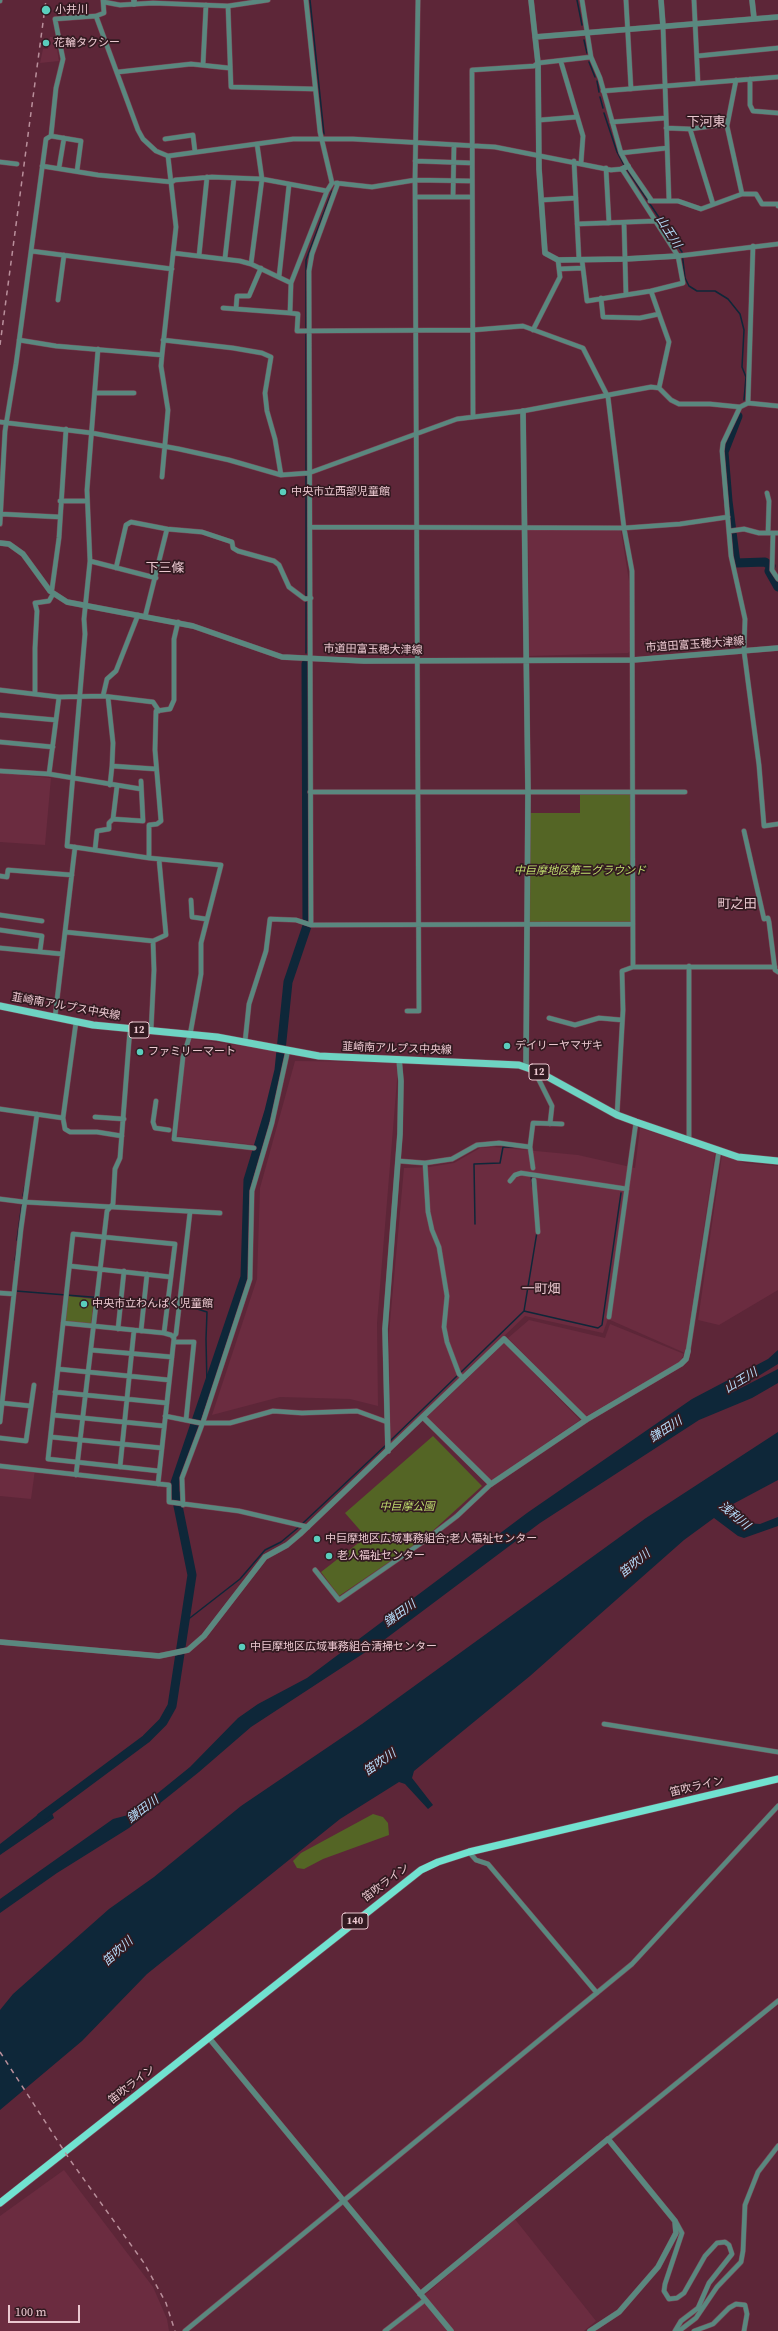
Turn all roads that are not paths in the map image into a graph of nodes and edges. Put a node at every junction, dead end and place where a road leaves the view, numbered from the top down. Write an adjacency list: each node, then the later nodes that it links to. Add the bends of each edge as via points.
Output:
1 (268, 0): 13 (street)
2 (306, 0): 37 (street)
3 (418, 0): 52 (street)
4 (531, 0): 23 (street)
5 (582, 0): 22 (street)
6 (626, 0): 21 (street)
7 (661, 0): 20 (street)
8 (694, 0): 19 (street)
9 (752, 0): 18 (street)
10 (104, 1): 11 (street); 16 (street, via 104,14)
11 (134, 2): 12 (street)
12 (190, 2): 14 (street)
13 (248, 2): 15 (street)
14 (206, 5): 15 (street); 29 (street)
15 (228, 6): 30 (street)
16 (96, 16): 31 (street); 48 (street, via 55,19 63,59 56,88)
17 (778, 17): 18 (street)
18 (754, 18): 19 (street)
19 (696, 24): 20 (street); 25 (street)
20 (663, 26): 21 (street); 36 (street)
21 (629, 29): 22 (street); 38 (street)
22 (587, 33): 23 (street); 26 (street)
23 (535, 37): 28 (street)
24 (778, 48): 25 (street)
25 (696, 56): 35 (street)
26 (591, 57): 27 (street); 39 (street)
27 (561, 62): 28 (street); 41 (street)
28 (538, 64): 43 (street); 55 (street, via 472,70)
29 (203, 65): 30 (street); 31 (street)
30 (229, 68): 37 (street, via 231,87)
31 (118, 72): 60 (street, via 143,139)
32 (778, 77): 33 (street)
33 (750, 79): 34 (street); 40 (street, via 750,105 753,111)
34 (736, 80): 35 (street); 45 (street)
35 (698, 83): 36 (street)
36 (665, 86): 38 (street); 42 (street)
37 (315, 89): 51 (street)
38 (631, 89): 39 (street)
39 (603, 91): 44 (street)
40 (778, 113)
41 (577, 117): 43 (street); 66 (street, via 583,136)
42 (666, 118): 44 (street); 46 (street)
43 (540, 120): 59 (street)
44 (612, 122): 58 (street)
45 (727, 126): 47 (street); 83 (street)
46 (666, 128): 47 (street); 56 (street)
47 (690, 128): 91 (street)
48 (51, 136): 49 (street); 68 (street, via 46,139)
49 (64, 138): 69 (street); 72 (street, via 81,141)
50 (165, 138): 57 (street, via 193,135)
51 (322, 138): 52 (street); 53 (street); 80 (street)
52 (416, 142): 54 (street); 61 (street)
53 (257, 144): 57 (street); 75 (street)
54 (454, 145): 55 (street); 64 (street)
55 (472, 145): 59 (street); 65 (street)
56 (667, 148): 58 (street); 89 (street)
57 (195, 152): 60 (street)
58 (621, 153): 71 (street)
59 (539, 154): 62 (street); 88 (street)
60 (168, 156): 79 (street)
61 (415, 161): 64 (street); 76 (street)
62 (574, 161): 66 (street); 87 (street)
63 (0, 162): 67 (street)
64 (454, 162): 65 (street); 77 (street)
65 (472, 162): 78 (street)
66 (581, 163): 70 (street)
67 (17, 164)
68 (42, 166): 69 (street); 99 (street)
69 (59, 168): 72 (street)
70 (606, 168): 71 (street); 94 (street)
71 (625, 168): 90 (street); 90 (street)
72 (77, 171): 79 (street)
73 (207, 177): 74 (street); 79 (street); 102 (street)
74 (234, 178): 75 (street); 104 (street)
75 (262, 179): 81 (street); 108 (street)
76 (415, 180): 77 (street); 80 (street, via 372,187); 84 (street)
77 (454, 180): 78 (street); 85 (street)
78 (472, 181): 86 (street)
79 (172, 182): 100 (street, via 176,227)
80 (335, 183): 82 (street); 126 (street, via 311,260)
81 (289, 185): 82 (street); 113 (street)
82 (327, 191): 114 (street)
83 (742, 194): 91 (street); 92 (street, via 756,194 762,204)
84 (416, 197): 85 (street); 123 (street)
85 (453, 197): 86 (street)
86 (472, 197): 124 (street)
87 (576, 198): 88 (street); 96 (street)
88 (542, 200): 106 (street, via 545,253)
89 (669, 200): 90 (street); 91 (street, via 702,209)
90 (648, 202): 93 (street)
91 (713, 204)
92 (778, 205)
93 (655, 221): 95 (street); 103 (street)
94 (609, 223): 95 (street); 96 (street)
95 (624, 223): 105 (street)
96 (577, 224): 107 (street)
97 (778, 244): 98 (street)
98 (753, 246): 103 (street); 135 (street)
99 (31, 251): 101 (street); 127 (street)
100 (174, 253): 102 (street); 111 (street)
101 (64, 255): 111 (street); 118 (street)
102 (199, 256): 104 (street)
103 (682, 256): 105 (street); 115 (street, via 683,283)
104 (226, 258): 108 (street)
105 (625, 259): 107 (street); 116 (street)
106 (558, 260): 107 (street); 112 (street)
107 (581, 260): 110 (street)
108 (251, 264): 109 (street)
109 (261, 268): 113 (street); 120 (street, via 250,296 236,296)
110 (583, 268): 112 (street); 117 (street, via 587,301)
111 (172, 269): 128 (street)
112 (559, 269): 125 (street, via 560,277)
113 (279, 277): 114 (street)
114 (291, 283): 121 (street)
115 (651, 291): 116 (street); 122 (street)
116 (626, 296): 117 (street)
117 (601, 298): 122 (street, via 604,317 640,318)
118 (58, 300)
119 (223, 308): 120 (street)
120 (236, 309): 121 (street)
121 (290, 313): 126 (street, via 298,314 297,331)
122 (659, 314): 131 (street, via 668,342)
123 (417, 330): 124 (street); 126 (street); 144 (street)
124 (473, 330): 125 (street, via 523,326); 139 (street)
125 (533, 330): 134 (street, via 583,348)
126 (309, 332): 146 (street)
127 (19, 340): 129 (street); 141 (street)
128 (163, 340): 130 (street); 147 (street, via 233,348 271,357 265,393)
129 (98, 349): 130 (street); 132 (street)
130 (162, 355): 145 (street, via 161,366 168,410)
131 (659, 388): 134 (street, via 651,387); 137 (street, via 679,404)
132 (95, 393): 133 (street); 143 (street)
133 (134, 393)
134 (608, 397): 138 (street); 159 (street)
135 (748, 403): 136 (street); 137 (street)
136 (778, 406)
137 (740, 407): 154 (street, via 723,443 722,451)
138 (523, 411): 139 (street); 157 (street)
139 (473, 417): 144 (street, via 457,419)
140 (0, 422): 141 (street)
141 (7, 423): 142 (street); 152 (street)
142 (66, 430): 143 (street); 150 (street)
143 (92, 433): 145 (street); 151 (street)
144 (416, 435): 146 (street); 158 (street)
145 (165, 447): 147 (street, via 229,460); 148 (street)
146 (307, 473): 147 (street); 156 (street)
147 (280, 475)
148 (162, 477)
149 (767, 493): 162 (street)
150 (60, 501): 151 (street); 153 (street)
151 (87, 501): 164 (street)
152 (0, 514): 153 (street); 155 (street)
153 (60, 517): 168 (street)
154 (728, 517): 159 (street); 161 (street)
155 (0, 524)
156 (310, 527): 158 (street); 169 (street)
157 (524, 527): 158 (street); 159 (street); 179 (street)
158 (417, 528): 178 (street)
159 (624, 528): 177 (street, via 632,571)
160 (167, 529): 165 (street, via 131,522 126,525); 166 (street); 169 (street, via 216,535 232,542 233,548 238,551 274,561 279,565 289,587)
161 (730, 531): 162 (street, via 744,529); 175 (street, via 731,556 745,619)
162 (773, 533): 167 (street, via 772,570)
163 (0, 543): 168 (street, 市道田富玉穂大津線, via 9,544 23,554)
164 (90, 561): 165 (street); 170 (street)
165 (116, 568): 166 (street)
166 (156, 578): 172 (street)
167 (778, 579)
168 (51, 593): 170 (street, 市道田富玉穂大津線, via 67,602); 181 (street, via 50,601 35,603 38,611)
169 (308, 598): 176 (street)
170 (85, 606): 171 (street, 市道田富玉穂大津線); 184 (street)
171 (138, 615): 172 (street, 市道田富玉穂大津線); 182 (street, via 116,671 107,679)
172 (145, 617): 173 (street, 市道田富玉穂大津線)
173 (178, 622): 176 (street, 市道田富玉穂大津線, via 276,655); 185 (street, via 174,640 174,700 170,709)
174 (778, 648): 175 (street, 市道田富玉穂大津線)
175 (744, 651): 177 (street, 市道田富玉穂大津線); 205 (street, via 759,764 764,826)
176 (311, 659): 178 (street, 市道田富玉穂大津線); 200 (street)
177 (633, 660): 179 (street, 市道田富玉穂大津線); 199 (street)
178 (418, 661): 179 (street, 市道田富玉穂大津線); 201 (street)
179 (526, 661): 202 (street)
180 (0, 690): 181 (street)
181 (35, 694): 183 (street)
182 (105, 696): 184 (street); 185 (street, via 153,702); 190 (street, via 113,744)
183 (59, 697): 184 (street); 187 (street)
184 (81, 697): 194 (street)
185 (159, 711): 191 (street, via 156,711)
186 (0, 715): 187 (street)
187 (56, 720): 189 (street)
188 (0, 742): 189 (street)
189 (53, 747): 193 (street)
190 (112, 766): 191 (street); 196 (street)
191 (156, 769): 209 (street, via 161,821 149,825)
192 (0, 771): 193 (street)
193 (49, 774): 194 (street)
194 (72, 779): 196 (street); 207 (street, via 68,846)
195 (141, 781): 198 (street)
196 (110, 785): 197 (street)
197 (117, 786): 198 (street); 204 (street)
198 (141, 790): 204 (street, via 143,821)
199 (633, 791): 202 (street); 203 (street); 220 (street)
200 (310, 792): 201 (street); 217 (street)
201 (419, 792): 202 (street); 218 (street)
202 (528, 792): 219 (street)
203 (685, 792)
204 (113, 819): 208 (street, via 109,823 109,829 98,831)
205 (778, 824)
206 (744, 831): 229 (street, via 764,919 768,918 769,922)
207 (75, 847): 208 (street); 211 (street)
208 (95, 850): 209 (street)
209 (149, 858): 210 (street)
210 (159, 859): 215 (street, via 221,865); 223 (street, via 166,935)
211 (72, 875): 212 (street, via 8,870 7,877); 222 (street)
212 (0, 876)
213 (191, 900): 215 (street, via 192,917)
214 (0, 915): 216 (street)
215 (206, 919): 239 (street, via 201,943 201,974)
216 (42, 921)
217 (308, 924): 218 (street); 240 (street, via 296,920 270,919 266,951 249,1004)
218 (419, 924): 219 (street); 232 (street, via 419,1012)
219 (526, 924): 220 (street); 243 (street)
220 (633, 924): 228 (street)
221 (0, 930): 225 (street, via 42,936)
222 (65, 932): 223 (street); 226 (street)
223 (153, 941): 238 (street)
224 (0, 948): 225 (street)
225 (40, 951): 226 (street)
226 (62, 954): 233 (street)
227 (689, 966): 228 (street); 229 (street); 256 (street)
228 (633, 967): 235 (street, via 622,971)
229 (775, 967): 230 (street)
230 (778, 972)
231 (0, 1006): 233 (main road, 韮崎南アルプス中央線 / 12)
232 (406, 1012)
233 (55, 1017): 236 (main road, 韮崎南アルプス中央線 / 12)
234 (549, 1018): 235 (street, via 575,1025 599,1018)
235 (622, 1020): 247 (street)
236 (76, 1022): 237 (main road, 韮崎南アルプス中央線 / 12); 249 (street)
237 (130, 1030): 238 (main road, 韮崎南アルプス中央線 / 12); 250 (street)
238 (151, 1031): 239 (main road, 韮崎南アルプス中央線 / 12)
239 (190, 1035): 240 (main road, 韮崎南アルプス中央線 / 12); 258 (street, via 183,1057 174,1139)
240 (245, 1042): 241 (main road, 韮崎南アルプス中央線 / 12)
241 (284, 1049): 242 (main road, 韮崎南アルプス中央線 / 12, via 334,1058); 313 (street, via 272,1124 252,1191 250,1279)
242 (399, 1059): 243 (main road, 韮崎南アルプス中央線 / 12); 260 (street)
243 (526, 1067): 247 (main road, 韮崎南アルプス中央線 / 12); 252 (street, via 535,1073 552,1106)
244 (156, 1101): 254 (street, via 153,1122 155,1128)
245 (0, 1109): 246 (street)
246 (37, 1114): 249 (street); 268 (street)
247 (617, 1115): 251 (main road, 韮崎南アルプス中央線 / 12)
248 (95, 1117): 250 (street)
249 (63, 1118): 255 (street, via 65,1129 70,1132)
250 (124, 1119): 255 (street)
251 (636, 1122): 256 (main road, 韮崎南アルプス中央線 / 12); 266 (street)
252 (550, 1124): 253 (street); 257 (street, via 533,1123)
253 (562, 1124)
254 (169, 1130)
255 (122, 1136): 269 (street, via 120,1158 115,1169 113,1204)
256 (689, 1140): 259 (main road, 韮崎南アルプス中央線 / 12)
257 (530, 1147): 262 (street, via 477,1144 452,1159); 263 (street)
258 (254, 1148)
259 (719, 1150): 261 (main road, 韮崎南アルプス中央線 / 12, via 738,1156); 290 (street)
260 (399, 1161): 262 (street); 314 (street, via 386,1329)
261 (778, 1161)
262 (425, 1163): 296 (street, via 428,1212 439,1247 447,1296 444,1327 456,1368)
263 (533, 1168)
264 (534, 1180): 272 (street)
265 (510, 1181): 266 (street, via 521,1173)
266 (627, 1188): 281 (street)
267 (0, 1199): 268 (street)
268 (24, 1202): 269 (street); 280 (street)
269 (110, 1207): 270 (street); 273 (street, via 107,1211)
270 (190, 1212): 271 (street); 288 (street)
271 (220, 1213)
272 (538, 1232)
273 (104, 1237): 274 (street, via 73,1234); 275 (street); 278 (street, via 175,1244)
274 (70, 1266): 275 (street); 282 (street)
275 (100, 1269): 276 (street); 283 (street)
276 (124, 1271): 277 (street); 284 (street)
277 (147, 1274): 278 (street); 286 (street)
278 (171, 1277): 287 (street)
279 (0, 1293): 280 (street)
280 (15, 1293): 302 (street)
281 (609, 1317)
282 (63, 1323): 283 (street); 293 (street)
283 (94, 1327): 284 (street); 289 (street)
284 (118, 1329): 285 (street)
285 (134, 1330): 286 (street); 291 (street)
286 (141, 1331): 287 (street)
287 (164, 1334): 288 (street)
288 (174, 1339): 292 (street); 309 (street, via 194,1342)
289 (91, 1350): 291 (street); 294 (street)
290 (688, 1351): 310 (street, via 686,1359 681,1364)
291 (132, 1353): 292 (street); 295 (street)
292 (172, 1357): 297 (street)
293 (58, 1369): 294 (street); 299 (street)
294 (89, 1372): 295 (street); 300 (street)
295 (129, 1376): 297 (street); 301 (street)
296 (464, 1378): 307 (street); 310 (street, via 504,1339)
297 (169, 1380): 303 (street)
298 (34, 1385): 304 (street)
299 (56, 1392): 300 (street); 305 (street)
300 (86, 1395): 301 (street); 308 (street)
301 (127, 1399): 303 (street); 312 (street)
302 (2, 1403): 304 (street); 311 (street)
303 (167, 1403): 306 (street)
304 (31, 1406): 317 (street, via 26,1441)
305 (53, 1414): 308 (street); 316 (street)
306 (165, 1416): 309 (street); 315 (street)
307 (423, 1417): 321 (street); 328 (street)
308 (84, 1418): 312 (street); 318 (street)
309 (186, 1420): 313 (street)
310 (586, 1420): 328 (street)
311 (0, 1422)
312 (125, 1422): 315 (street); 319 (street)
313 (202, 1422): 314 (street, via 230,1422 273,1411 356,1411); 329 (street, via 182,1478)
314 (387, 1422): 321 (street)
315 (164, 1426): 320 (street)
316 (50, 1437): 318 (street); 322 (street, via 48,1459)
317 (0, 1438)
318 (81, 1440): 319 (street); 322 (street)
319 (122, 1444): 320 (street); 324 (street)
320 (162, 1448): 325 (street)
321 (388, 1451): 330 (street)
322 (78, 1462): 324 (street); 326 (street)
323 (0, 1466): 326 (street)
324 (120, 1467): 325 (street)
325 (159, 1471): 327 (street)
326 (76, 1476): 327 (street)
327 (158, 1484): 329 (street, via 169,1485 169,1502)
328 (491, 1484): 331 (street, via 457,1516 427,1539 339,1600)
329 (182, 1504): 330 (street, via 239,1511)
330 (308, 1527): 332 (street, via 287,1545 264,1557 204,1636 186,1650 159,1656)
331 (315, 1570)
332 (0, 1642)
333 (604, 1724): 334 (street)
334 (778, 1752)
335 (778, 1779): 337 (highway, 笛吹ライン / 140)
336 (778, 1806): 338 (street, via 632,1964)
337 (469, 1852): 338 (street, via 476,1860 488,1864); 340 (highway, 笛吹ライン / 140, via 432,1864 399,1885)
338 (597, 1993): 343 (street)
339 (778, 2001): 341 (street)
340 (209, 2038): 343 (street); 344 (highway, 笛吹ライン / 140)
341 (608, 2140): 345 (street); 346 (street)
342 (778, 2146): 353 (street, via 758,2172 745,2205 744,2251 741,2262 717,2287 696,2318)
343 (345, 2201): 346 (street); 348 (street)
344 (0, 2203)
345 (675, 2221): 351 (street, via 676,2233 658,2267 619,2312); 352 (street, via 682,2233 665,2284 664,2291 669,2299 677,2298 684,2293 705,2256 717,2243 725,2242 732,2254 709,2283 698,2308 681,2321)
346 (420, 2294): 347 (street)
347 (425, 2300): 349 (street); 350 (street)
348 (185, 2331)
349 (385, 2331)
350 (451, 2331)
351 (590, 2331)
352 (675, 2331)
353 (679, 2331)
354 (694, 2331): 355 (street, via 713,2324 736,2304 744,2305 747,2314)
355 (744, 2331)

